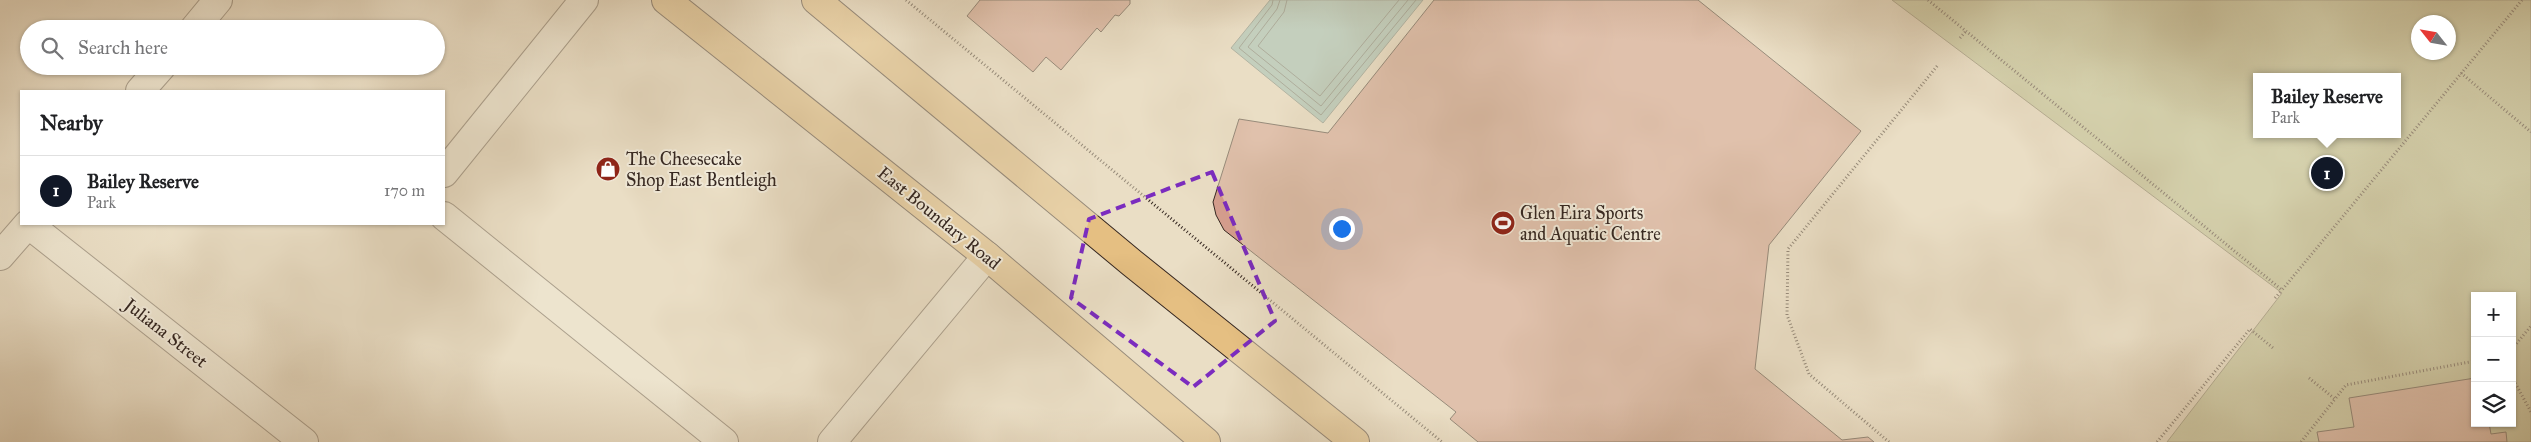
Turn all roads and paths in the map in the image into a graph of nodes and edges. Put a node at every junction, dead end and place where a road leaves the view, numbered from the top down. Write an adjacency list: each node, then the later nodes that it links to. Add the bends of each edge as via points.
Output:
1 (218, 0): 8 (street)
2 (584, 0): 16 (street)
3 (666, 0): 21 (main road, East Boundary Road)
4 (816, 0): 36 (main road, via 1132,263)
5 (906, 0): 37 (path)
6 (1928, 0): 9 (path)
7 (2522, 0): 12 (path)
8 (201, 20)
9 (1966, 31): 10 (path); 22 (path)
10 (1960, 38)
11 (1938, 65): 38 (path, via 1788,250 1787,315 1809,374)
12 (2461, 74): 15 (path); 22 (path)
13 (154, 75): 14 (street)
14 (141, 90)
15 (2531, 132)
16 (445, 172)
17 (445, 217): 34 (street)
18 (27, 225): 20 (street)
19 (29, 225): 33 (street, Juliana Street)
20 (0, 256)
21 (987, 256): 32 (main road, East Boundary Road); 35 (street)
22 (2282, 290): 23 (path)
23 (2275, 298)
24 (2531, 326): 25 (path)
25 (2516, 344)
26 (2273, 348): 39 (path, via 2250,329)
27 (2471, 363): 30 (path, via 2346,385)
28 (2309, 378): 30 (path)
29 (2515, 382): 31 (path)
30 (2335, 399): 40 (path)
31 (2531, 412)
32 (1201, 441)
33 (304, 442)
34 (724, 442)
35 (832, 442)
36 (1355, 442)
37 (1442, 442)
38 (1889, 442)
39 (2157, 442)
40 (2302, 442)

